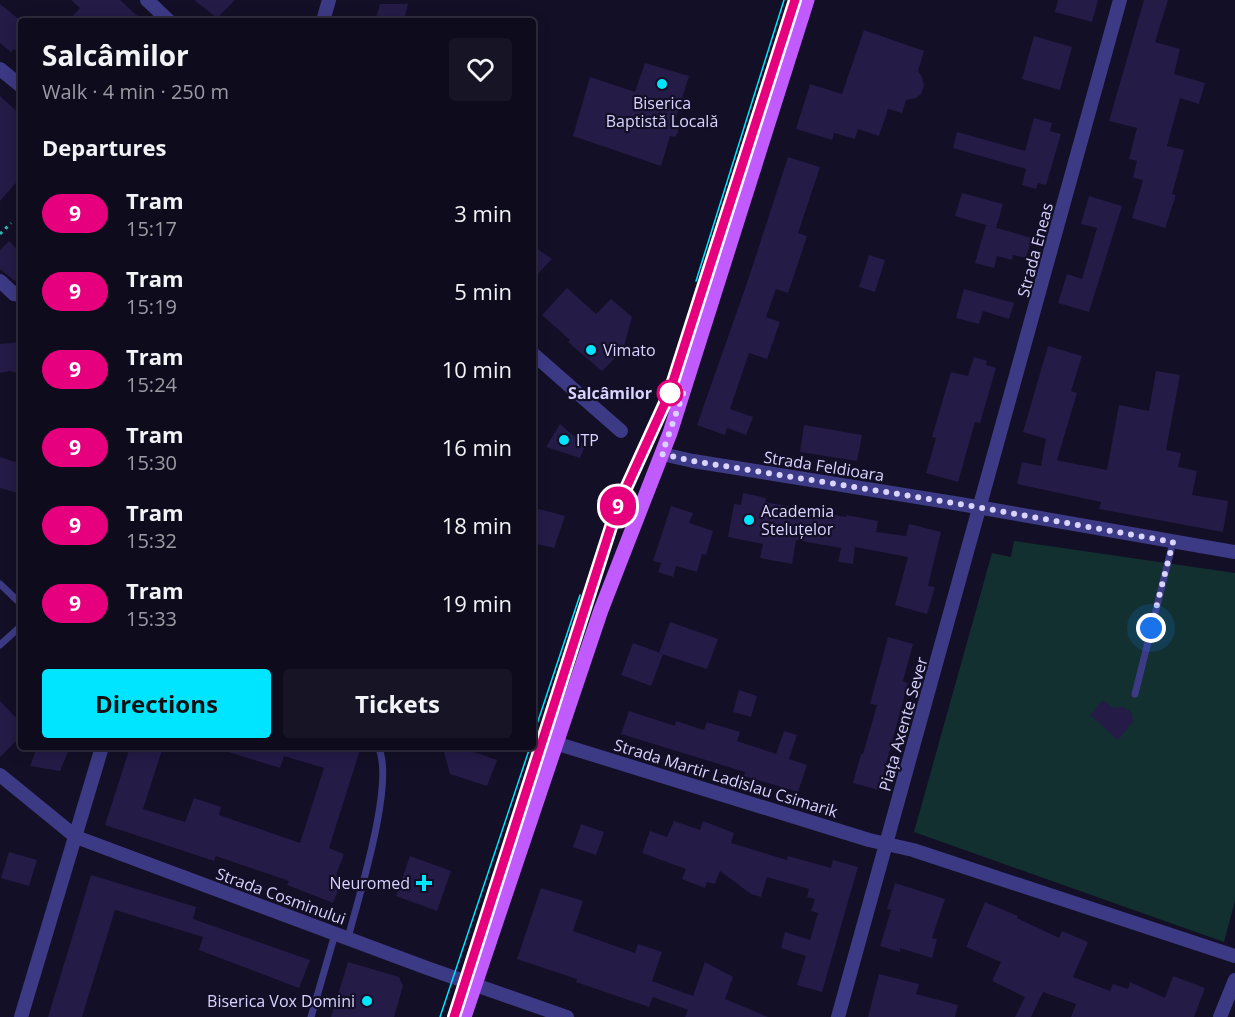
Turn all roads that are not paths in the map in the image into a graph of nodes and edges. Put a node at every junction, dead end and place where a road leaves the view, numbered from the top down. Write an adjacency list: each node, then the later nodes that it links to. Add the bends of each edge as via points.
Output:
1 (147, 0): 5 (street)
2 (329, 0): 6 (street)
3 (807, 0): 13 (main road)
4 (1120, 0): 14 (street, Strada Eneas)
5 (166, 18)
6 (324, 18)
7 (0, 69): 8 (street)
8 (18, 84)
9 (0, 280): 10 (street)
10 (18, 295)
11 (536, 357): 12 (street)
12 (621, 431)
13 (662, 454): 14 (street, Strada Feldioara); 22 (main road, via 601,609)
14 (981, 508): 15 (street); 27 (street, Piața Axente Sever)
15 (1173, 542): 16 (street); 21 (lane)
16 (1235, 552)
17 (0, 584): 18 (lane)
18 (18, 601)
19 (18, 629): 20 (lane)
20 (0, 645)
21 (1135, 694)
22 (555, 743): 27 (street, Strada Martir Ladislau Csimarik); 31 (main road)
23 (101, 750): 26 (street)
24 (380, 750): 28 (lane, via 381,799 372,845)
25 (0, 775): 26 (street, Strada Cosminului)
26 (76, 837): 28 (street, Strada Cosminului); 32 (street)
27 (886, 844): 29 (street); 36 (street, Piața Axente Sever)
28 (341, 936): 31 (street, Strada Cosminului); 33 (lane)
29 (1235, 956)
30 (1235, 980): 37 (street)
31 (475, 985): 34 (main road); 35 (street, Strada Cosminului)
32 (21, 1017)
33 (311, 1017)
34 (464, 1017)
35 (567, 1017)
36 (838, 1017)
37 (1220, 1017)

